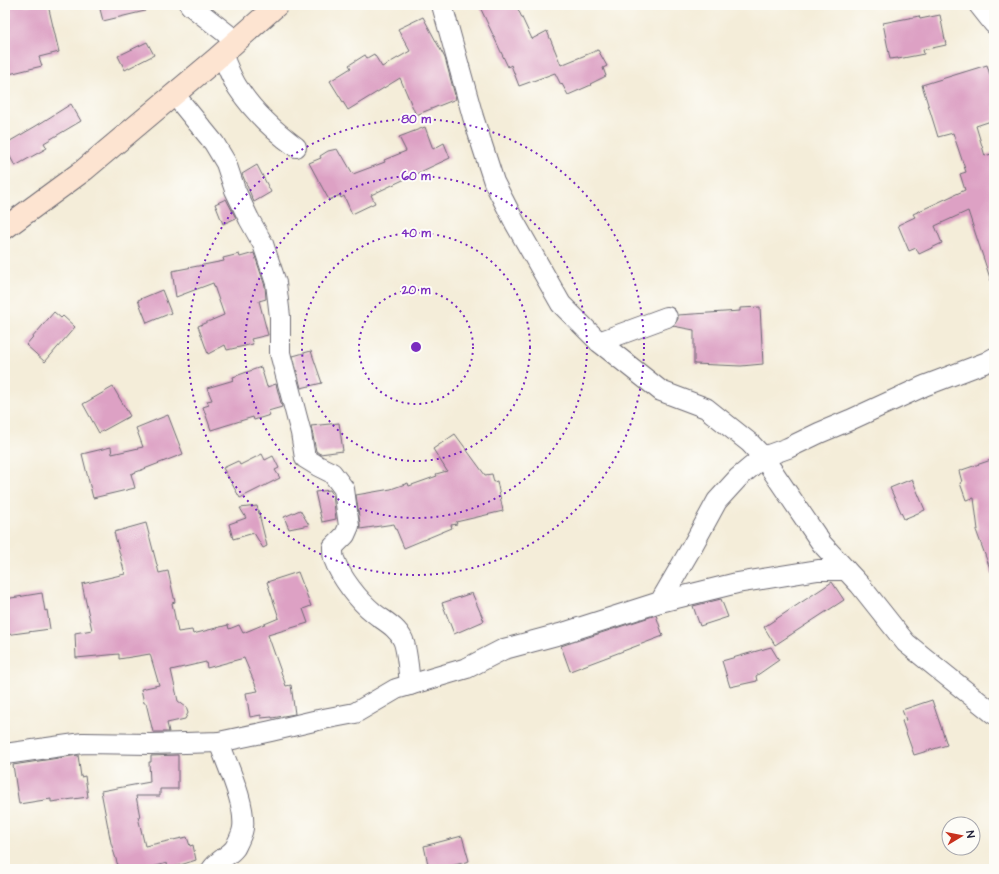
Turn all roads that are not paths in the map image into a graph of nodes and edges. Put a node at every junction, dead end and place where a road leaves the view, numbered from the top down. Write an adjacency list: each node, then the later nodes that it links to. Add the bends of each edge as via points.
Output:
1 (190, 5): 6 (street)
2 (277, 5): 6 (main road)
3 (442, 5): 11 (street, via 494,182 561,304)
4 (979, 5): 5 (street)
5 (994, 24)
6 (229, 48): 7 (main road); 8 (street, via 237,87 260,117)
7 (174, 94): 9 (main road, via 84,170); 16 (street, via 214,143 226,163 235,190 263,244 276,283 280,317 280,353 305,458 332,473 344,489 349,526 345,535 333,547 334,558 343,577 359,598 403,639)
8 (296, 147)
9 (5, 228)
10 (667, 317): 11 (street)
11 (598, 342): 13 (street, via 661,391 706,408 750,443)
12 (994, 358): 13 (street)
13 (763, 457): 14 (street, via 822,544); 15 (street, via 738,478 717,501)
14 (846, 570): 15 (street, via 818,570 737,582); 17 (street, via 906,643)
15 (660, 602): 16 (street, via 504,649 468,668)
16 (410, 685): 18 (street, via 396,689 355,713)
17 (994, 714)
18 (219, 742): 19 (street, via 83,743); 20 (street, via 241,806 243,829 233,850)
19 (5, 754)
20 (212, 869)

